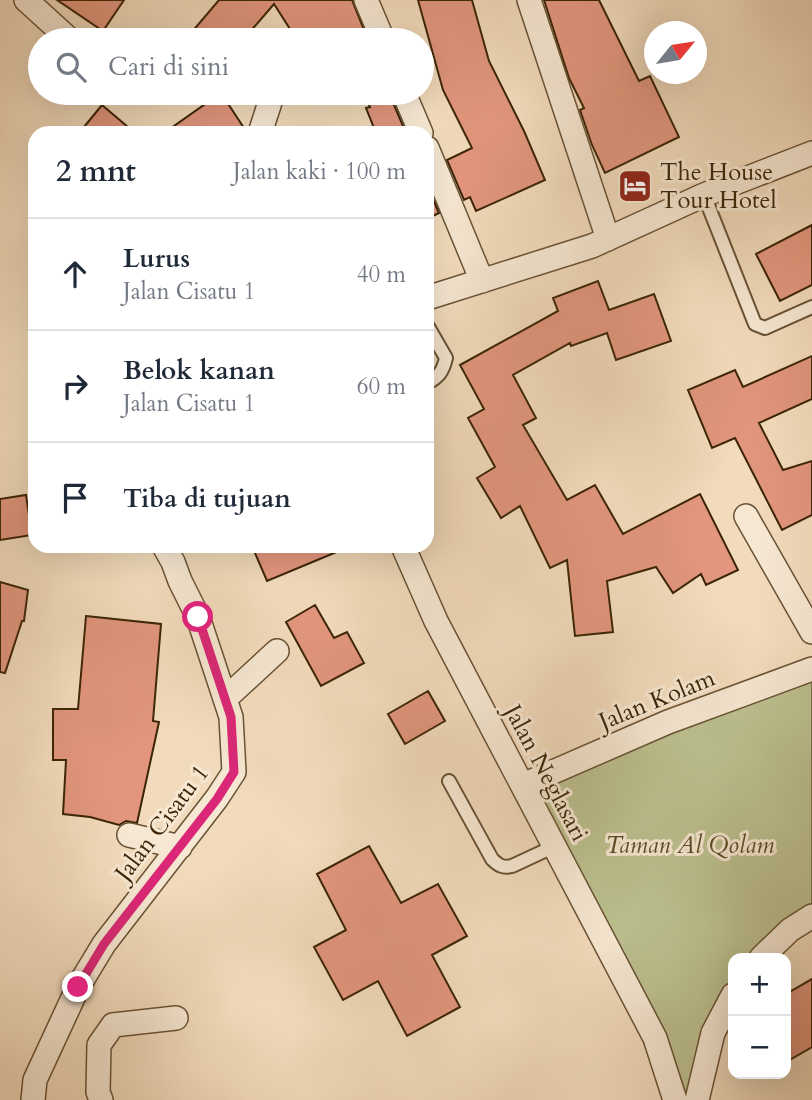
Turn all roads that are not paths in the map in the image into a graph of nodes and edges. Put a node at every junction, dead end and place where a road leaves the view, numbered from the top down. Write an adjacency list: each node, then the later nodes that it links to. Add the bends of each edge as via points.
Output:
1 (26, 0): 4 (street)
2 (366, 0): 5 (street)
3 (529, 0): 13 (street)
4 (57, 28)
5 (378, 28)
6 (269, 105): 8 (street)
7 (409, 105): 9 (street)
8 (262, 126)
9 (418, 126)
10 (812, 153): 12 (street)
11 (434, 165): 14 (street)
12 (704, 195): 13 (street); 16 (lane, via 755,324 765,328)
13 (608, 239): 14 (street)
14 (482, 281): 15 (street)
15 (434, 296)
16 (812, 307)
17 (434, 337): 18 (lane, via 446,358)
18 (434, 380)
19 (747, 516): 22 (street)
20 (406, 553): 27 (street, Jalan Neglasari, via 436,621)
21 (169, 554): 25 (street, Jalan Cisatu 1, via 198,617)
22 (812, 632)
23 (277, 651): 25 (street)
24 (812, 669): 27 (street, Jalan Kolam, via 668,722)
25 (225, 699): 30 (street, Jalan Cisatu 1, via 231,717 234,772)
26 (449, 781): 29 (lane, via 498,865 512,866)
27 (523, 785): 29 (street, Jalan Neglasari)
28 (129, 835): 30 (street)
29 (555, 846): 37 (street, Jalan Neglasari, via 655,1038)
30 (180, 847): 35 (street, Jalan Cisatu 1, via 104,944 78,987 35,1080)
31 (812, 916): 32 (street)
32 (766, 953)
33 (728, 1004): 38 (street, via 713,1033)
34 (176, 1018): 36 (street, via 113,1025 99,1045)
35 (33, 1100)
36 (101, 1100)
37 (675, 1100)
38 (697, 1100)

